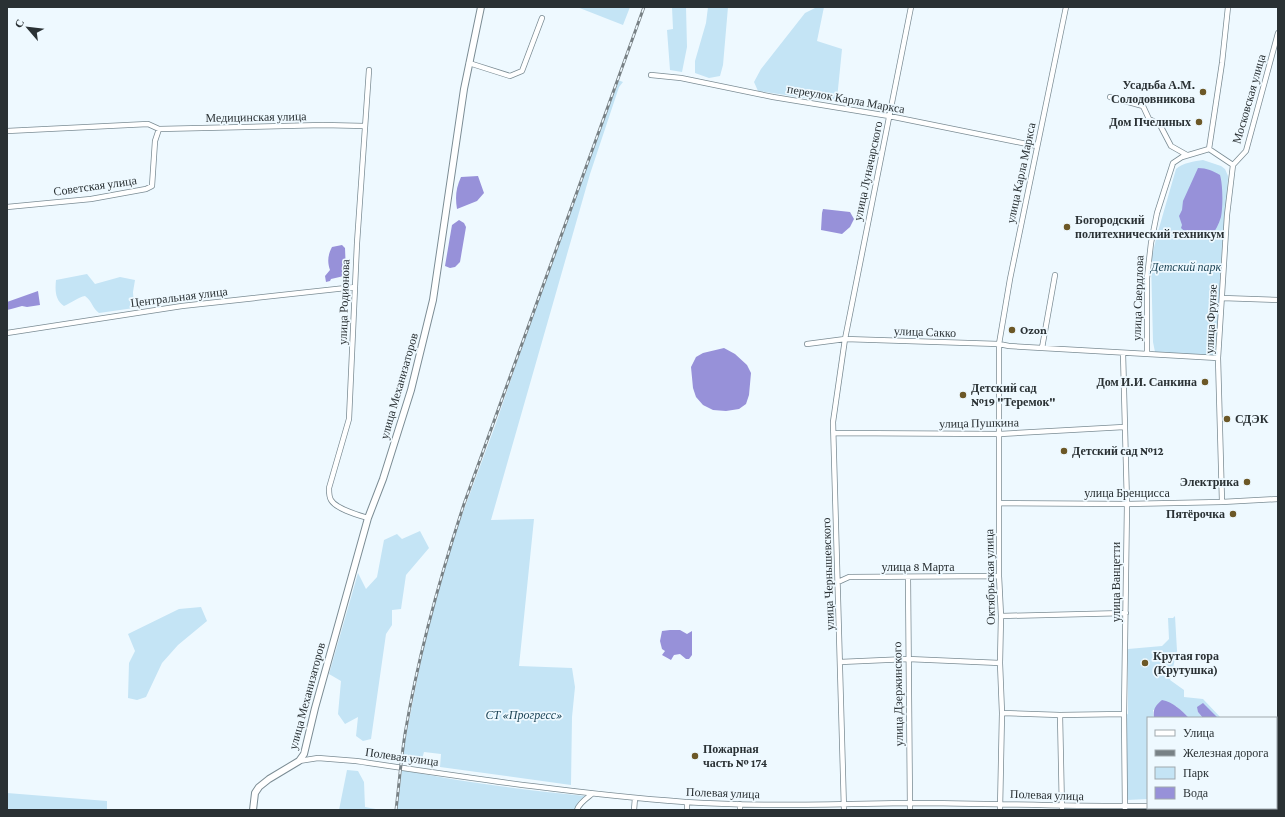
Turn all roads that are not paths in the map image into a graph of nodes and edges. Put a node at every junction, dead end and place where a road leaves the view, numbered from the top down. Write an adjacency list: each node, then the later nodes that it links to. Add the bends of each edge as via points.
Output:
1 (481, 7): 7 (street, улица Механизаторов)
2 (911, 7): 11 (street, улица Луначарского)
3 (1066, 7): 15 (street, улица Карла Маркса)
4 (1228, 7): 16 (street)
5 (542, 18): 7 (street, via 522,71 510,76)
6 (1278, 33): 18 (street, Московская улица, via 1246,151)
7 (469, 63): 39 (street, улица Механизаторов, via 432,300 411,390)
8 (369, 70): 12 (street, улица Родионова)
9 (651, 75): 11 (street, переулок Карла Маркса, via 681,78)
10 (1110, 96): 17 (street, via 1143,106 1149,119 1160,125 1171,146)
11 (889, 116): 15 (street, переулок Карла Маркса); 25 (street, улица Луначарского)
12 (365, 126): 13 (street, Медицинская улица); 21 (street, улица Родионова)
13 (159, 129): 14 (street, Медицинская улица, via 148,124); 19 (street, Советская улица, via 155,141 152,186 91,199)
14 (7, 131)
15 (1037, 146): 27 (street, улица Карла Маркса)
16 (1209, 149): 17 (street, улица Свердлова); 18 (street)
17 (1187, 155): 30 (street, улица Свердлова, via 1173,163 1157,213 1147,278)
18 (1233, 165): 22 (street, улица Фрунзе)
19 (7, 207)
20 (1055, 275): 28 (street)
21 (355, 287): 24 (street, Центральная улица, via 182,306); 39 (street, улица Родионова, via 349,418 329,496 335,505)
22 (1222, 298): 23 (street); 31 (street, улица Фрунзе)
23 (1278, 300)
24 (7, 334)
25 (845, 339): 26 (street, улица Сакко); 27 (street, улица Сакко); 33 (street, улица Чернышевского, via 833,422)
26 (807, 344)
27 (999, 344): 28 (street, улица Сакко); 34 (street, Октябрьская улица)
28 (1042, 348): 29 (street, улица Сакко)
29 (1123, 353): 30 (street, улица Сакко); 32 (street, улица Ванцетти)
30 (1147, 354): 31 (street, улица Сакко)
31 (1218, 358): 36 (street, улица Фрунзе)
32 (1124, 427): 34 (street, улица Пушкина); 38 (street, улица Ванцетти)
33 (834, 433): 34 (street, улица Пушкина); 42 (street, улица Чернышевского)
34 (1000, 434): 37 (street, Октябрьская улица)
35 (1278, 499): 36 (street, улица Бренцисса)
36 (1222, 502): 38 (street, улица Бренцисса)
37 (1000, 503): 38 (street, улица Бренцисса); 40 (street, Октябрьская улица)
38 (1127, 504): 43 (street, улица Ванцетти)
39 (368, 518): 51 (street, улица Механизаторов, via 304,754)
40 (999, 576): 41 (street, улица 8 Марта); 44 (street, Октябрьская улица)
41 (908, 577): 42 (street, улица 8 Марта, via 849,577); 45 (street, улица Дзержинского)
42 (838, 582): 46 (street, улица Чернышевского)
43 (1126, 613): 44 (street); 49 (street, улица Ванцетти)
44 (1001, 616): 47 (street, Октябрьская улица)
45 (908, 659): 46 (street); 47 (street); 55 (street, улица Дзержинского)
46 (840, 662): 59 (street, улица Чернышевского)
47 (1000, 662): 48 (street, Октябрьская улица)
48 (1002, 713): 50 (street); 57 (street, Октябрьская улица)
49 (1124, 714): 50 (street); 62 (street, улица Ванцетти)
50 (1060, 715): 61 (street)
51 (299, 761): 52 (street, Полевая улица, via 318,758 356,761); 63 (street, via 262,783 255,793)
52 (592, 794): 53 (street, Полевая улица); 64 (street, via 582,801)
53 (634, 798): 54 (street, Полевая улица); 65 (street)
54 (687, 802): 56 (street, Полевая улица); 66 (street)
55 (910, 803): 57 (street, Полевая улица); 59 (street, Полевая улица); 68 (street, улица Дзержинского)
56 (740, 804): 60 (street, Полевая улица); 67 (street)
57 (1000, 804): 61 (street, Полевая улица); 69 (street, Октябрьская улица)
58 (1147, 806): 62 (street, Полевая улица)
59 (844, 807): 60 (street, Полевая улица)
60 (788, 808)
61 (1062, 808): 62 (street, Полевая улица)
62 (1125, 808)
63 (252, 810)
64 (578, 810)
65 (634, 810)
66 (687, 810)
67 (740, 810)
68 (910, 810)
69 (1000, 810)

